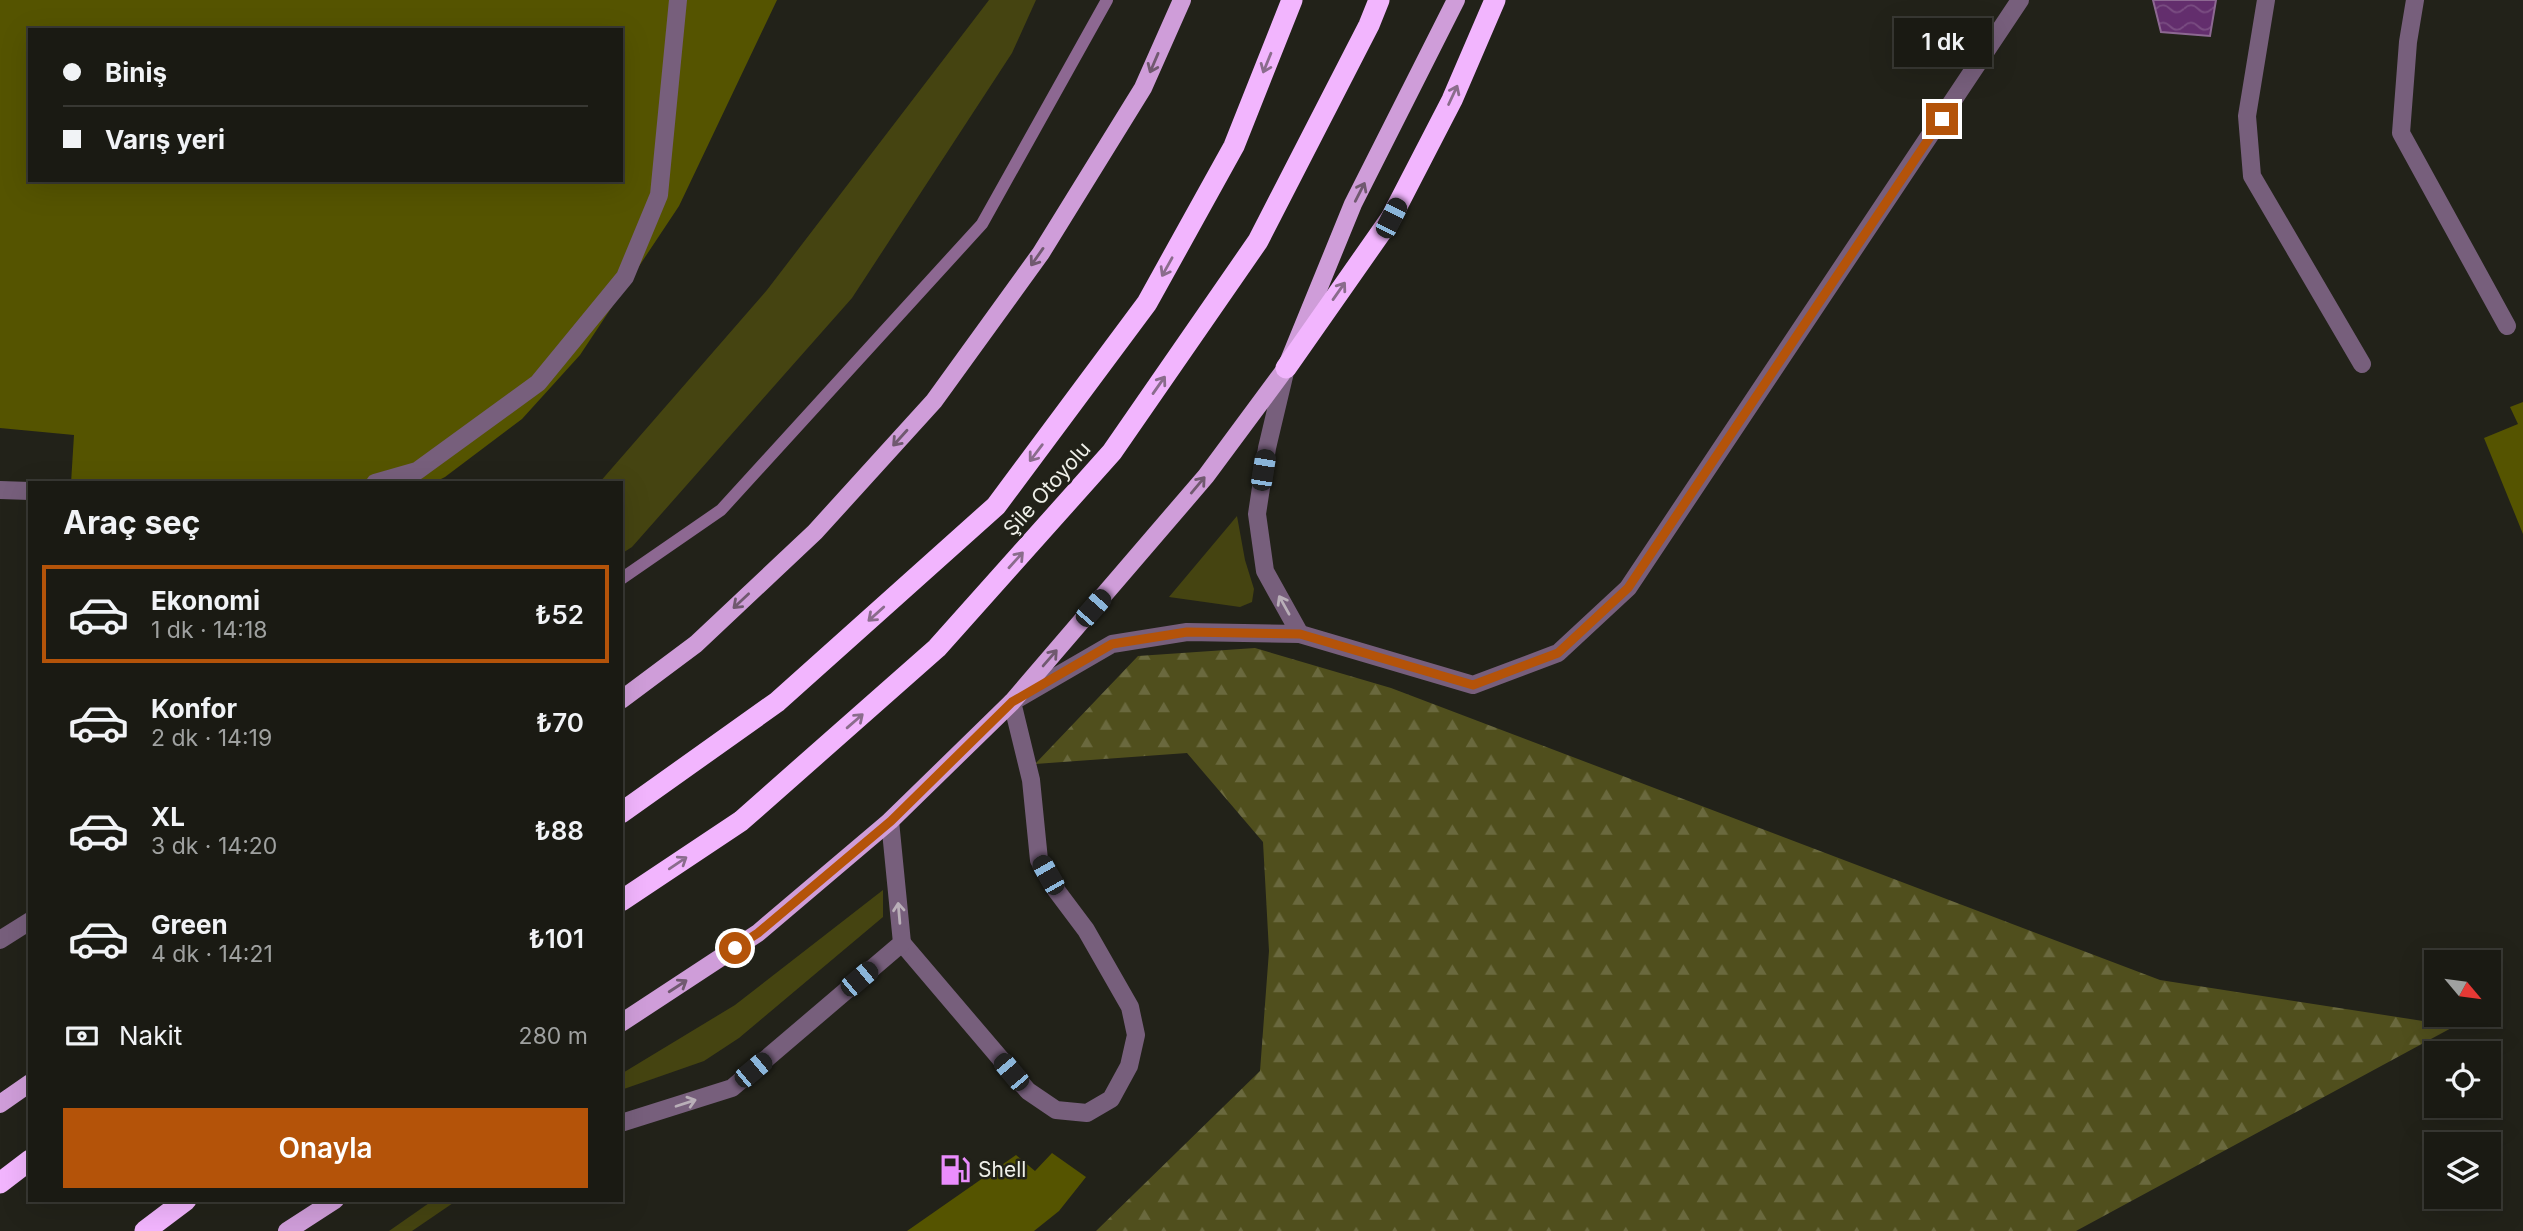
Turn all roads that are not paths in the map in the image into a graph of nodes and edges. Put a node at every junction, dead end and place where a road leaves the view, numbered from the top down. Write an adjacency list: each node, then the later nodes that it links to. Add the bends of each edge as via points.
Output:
1 (678, 0): 15 (street, via 659,195 625,277 538,383 417,471)
2 (1182, 0): 19 (main road, one-way to 19, via 1143,88 1041,253 934,401 815,532 696,643)
3 (1292, 0): 21 (highway, Şile Otoyolu, one-way to 21, via 1234,145 1147,303 996,506 778,702)
4 (1379, 0): 23 (highway, Şile Otoyolu, one-way to 4, via 741,821 937,648 1112,452 1258,242)
5 (1456, 0): 14 (main road, one-way to 5, via 1353,204)
6 (1495, 0): 14 (highway, one-way to 6, via 1391,218)
7 (2006, 0): 11 (street)
8 (2020, 0): 11 (street)
9 (2266, 0): 13 (street, via 2247,116 2252,176)
10 (2415, 0): 12 (street, via 2401,133)
11 (1987, 52): 18 (street, via 1628,588 1558,653 1473,685)
12 (2507, 326)
13 (2362, 363)
14 (1286, 368): 18 (street, one-way to 14, via 1265,570 1257,514); 20 (main road, one-way to 14, via 1206,476)
15 (382, 481)
16 (0, 490): 17 (street)
17 (28, 491)
18 (1300, 634): 20 (street, via 1187,632 1112,644)
19 (623, 698)
20 (1012, 702): 22 (main road); 26 (street, via 1031,780 1039,860 1130,1007 1136,1035 1129,1066 1111,1099 1087,1113 1056,1110 1028,1091)
21 (623, 812)
22 (891, 821): 26 (street, one-way to 22); 27 (main road, one-way to 22, via 758,933)
23 (623, 900)
24 (28, 922): 25 (street)
25 (0, 940)
26 (902, 943): 30 (street, one-way to 26, via 732,1088)
27 (623, 1022)
28 (28, 1084): 29 (main road)
29 (0, 1104)
30 (623, 1122)
31 (28, 1162): 32 (highway)
32 (0, 1183)
33 (183, 1202): 35 (highway)
34 (332, 1202): 36 (main road)
35 (145, 1231)
36 (287, 1231)

